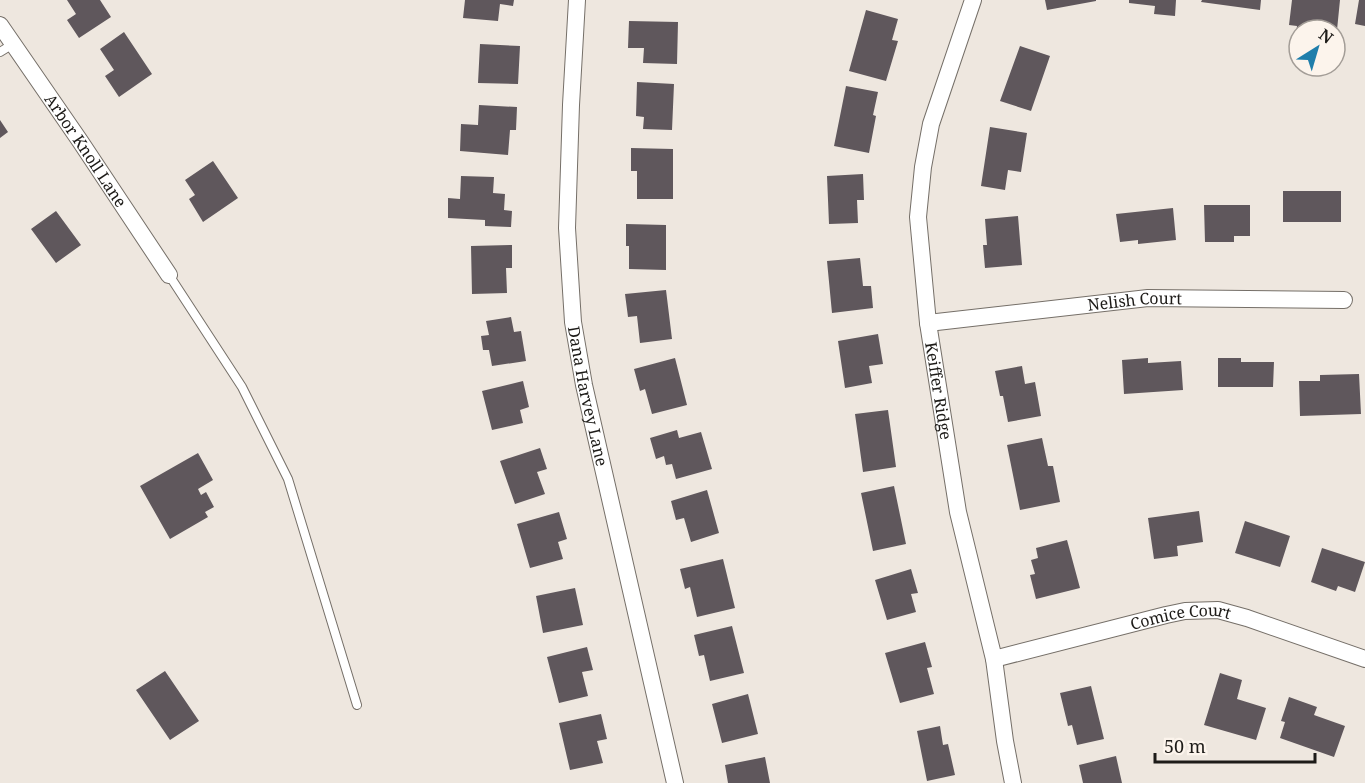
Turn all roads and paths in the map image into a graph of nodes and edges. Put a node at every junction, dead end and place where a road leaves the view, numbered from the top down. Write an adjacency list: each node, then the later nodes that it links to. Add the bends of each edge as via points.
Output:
1 (577, 0): 11 (street, Dana Harvey Lane, via 567,228 573,322)
2 (973, 0): 7 (street, Keiffer Ridge, via 931,124 923,167 918,217)
3 (0, 25): 4 (street, Arbor Knoll Lane)
4 (6, 48): 5 (street, Arbor Knoll Lane, via 80,141)
5 (169, 275): 10 (lane, via 242,387 288,479)
6 (1344, 300): 7 (street, Nelish Court, via 1148,298)
7 (928, 323): 8 (street, Keiffer Ridge, via 958,512)
8 (994, 659): 9 (street, Comice Court, via 1166,615 1218,610); 12 (street, Keiffer Ridge)
9 (1365, 659)
10 (357, 705)
11 (675, 783)
12 (1013, 783)

